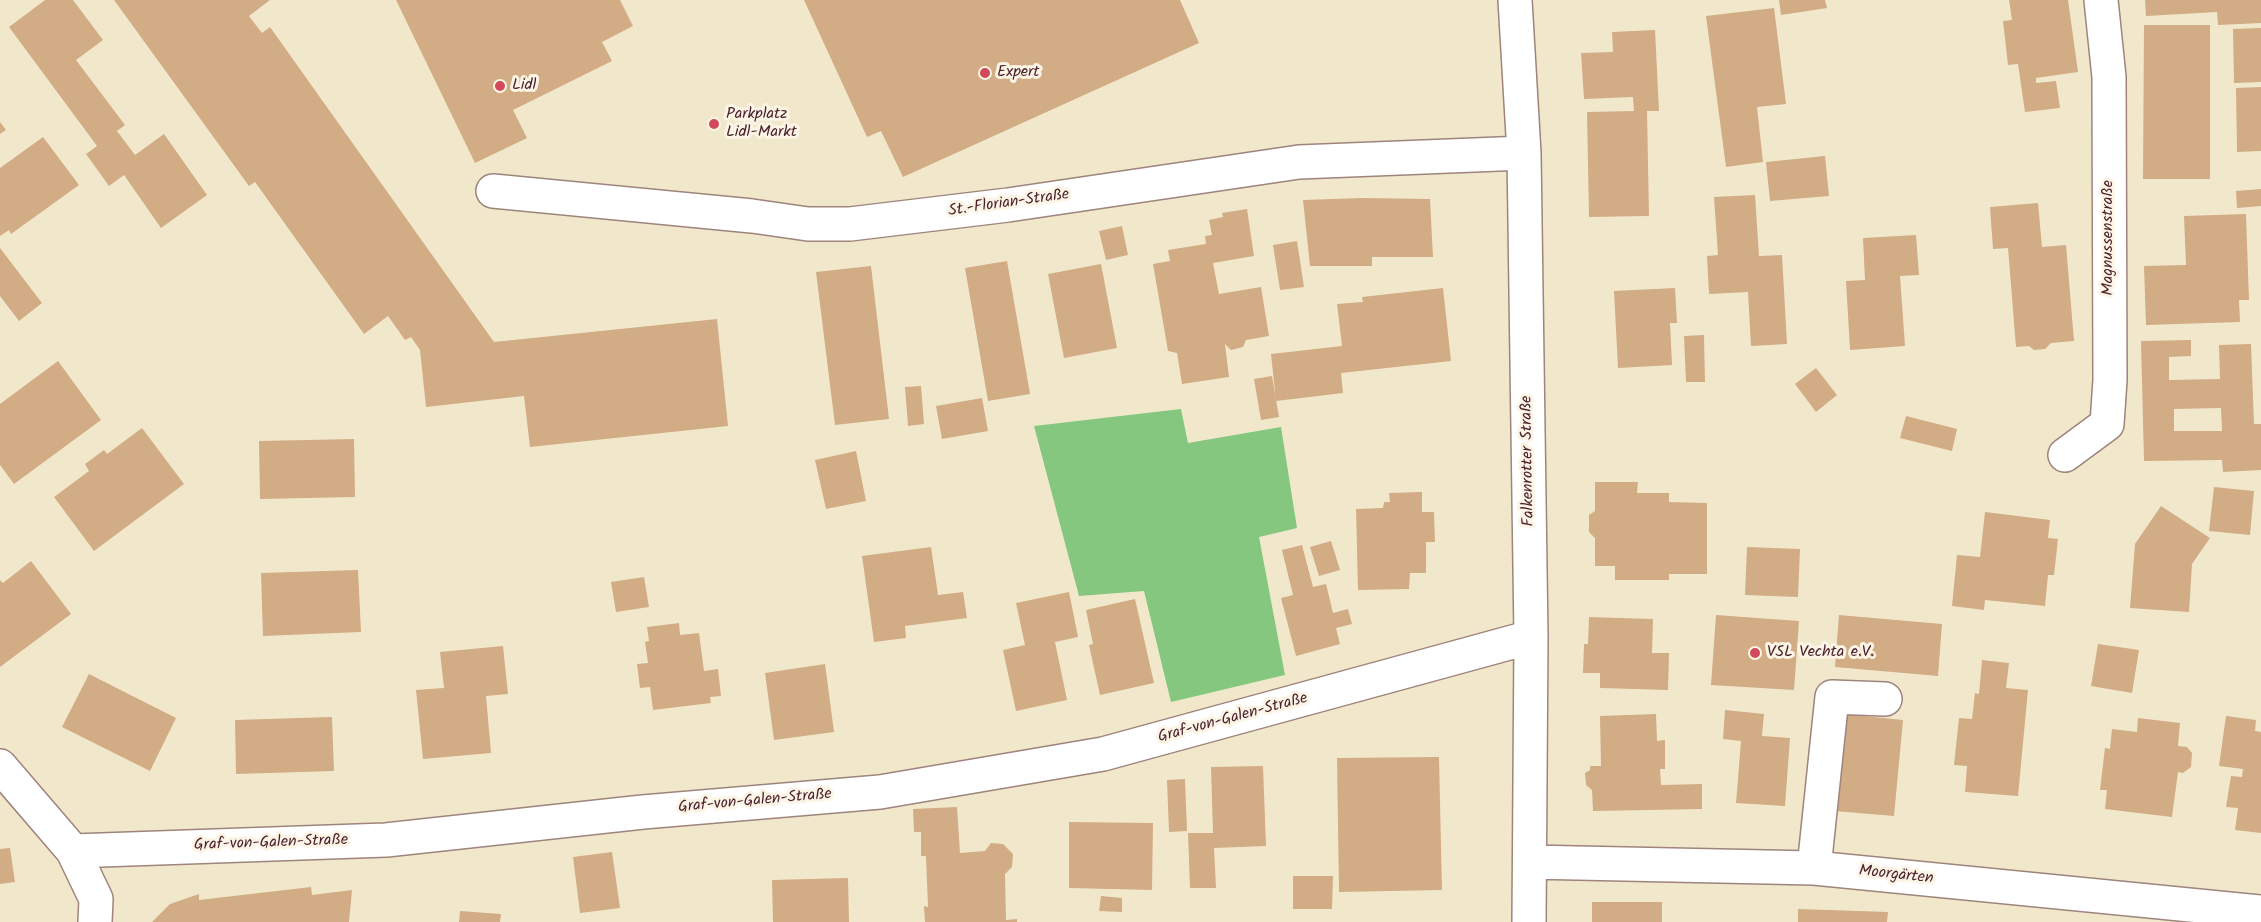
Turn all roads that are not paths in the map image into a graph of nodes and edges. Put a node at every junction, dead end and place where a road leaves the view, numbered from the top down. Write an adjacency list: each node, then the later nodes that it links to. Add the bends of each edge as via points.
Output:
1 (1515, 0): 3 (street, Falkenrotter Straße)
2 (2101, 0): 5 (street, Magnussenstraße, via 2109,77 2107,424)
3 (1524, 153): 4 (street, St.-Florian-Straße, via 1299,162 850,224 808,224); 6 (street, Falkenrotter Straße)
4 (493, 191)
5 (2065, 455)
6 (1532, 637): 9 (street, Graf-von-Galen-Straße, via 1103,754 880,792 643,812 393,840); 10 (street, Falkenrotter Straße)
7 (1885, 699): 11 (street, via 1832,697)
8 (0, 766): 9 (street)
9 (73, 851): 13 (street, via 96,899)
10 (1530, 862): 11 (street, Moorgärten); 14 (street, Falkenrotter Straße)
11 (1814, 868): 12 (street, Moorgärten)
12 (2261, 912)
13 (95, 922)
14 (1529, 922)

